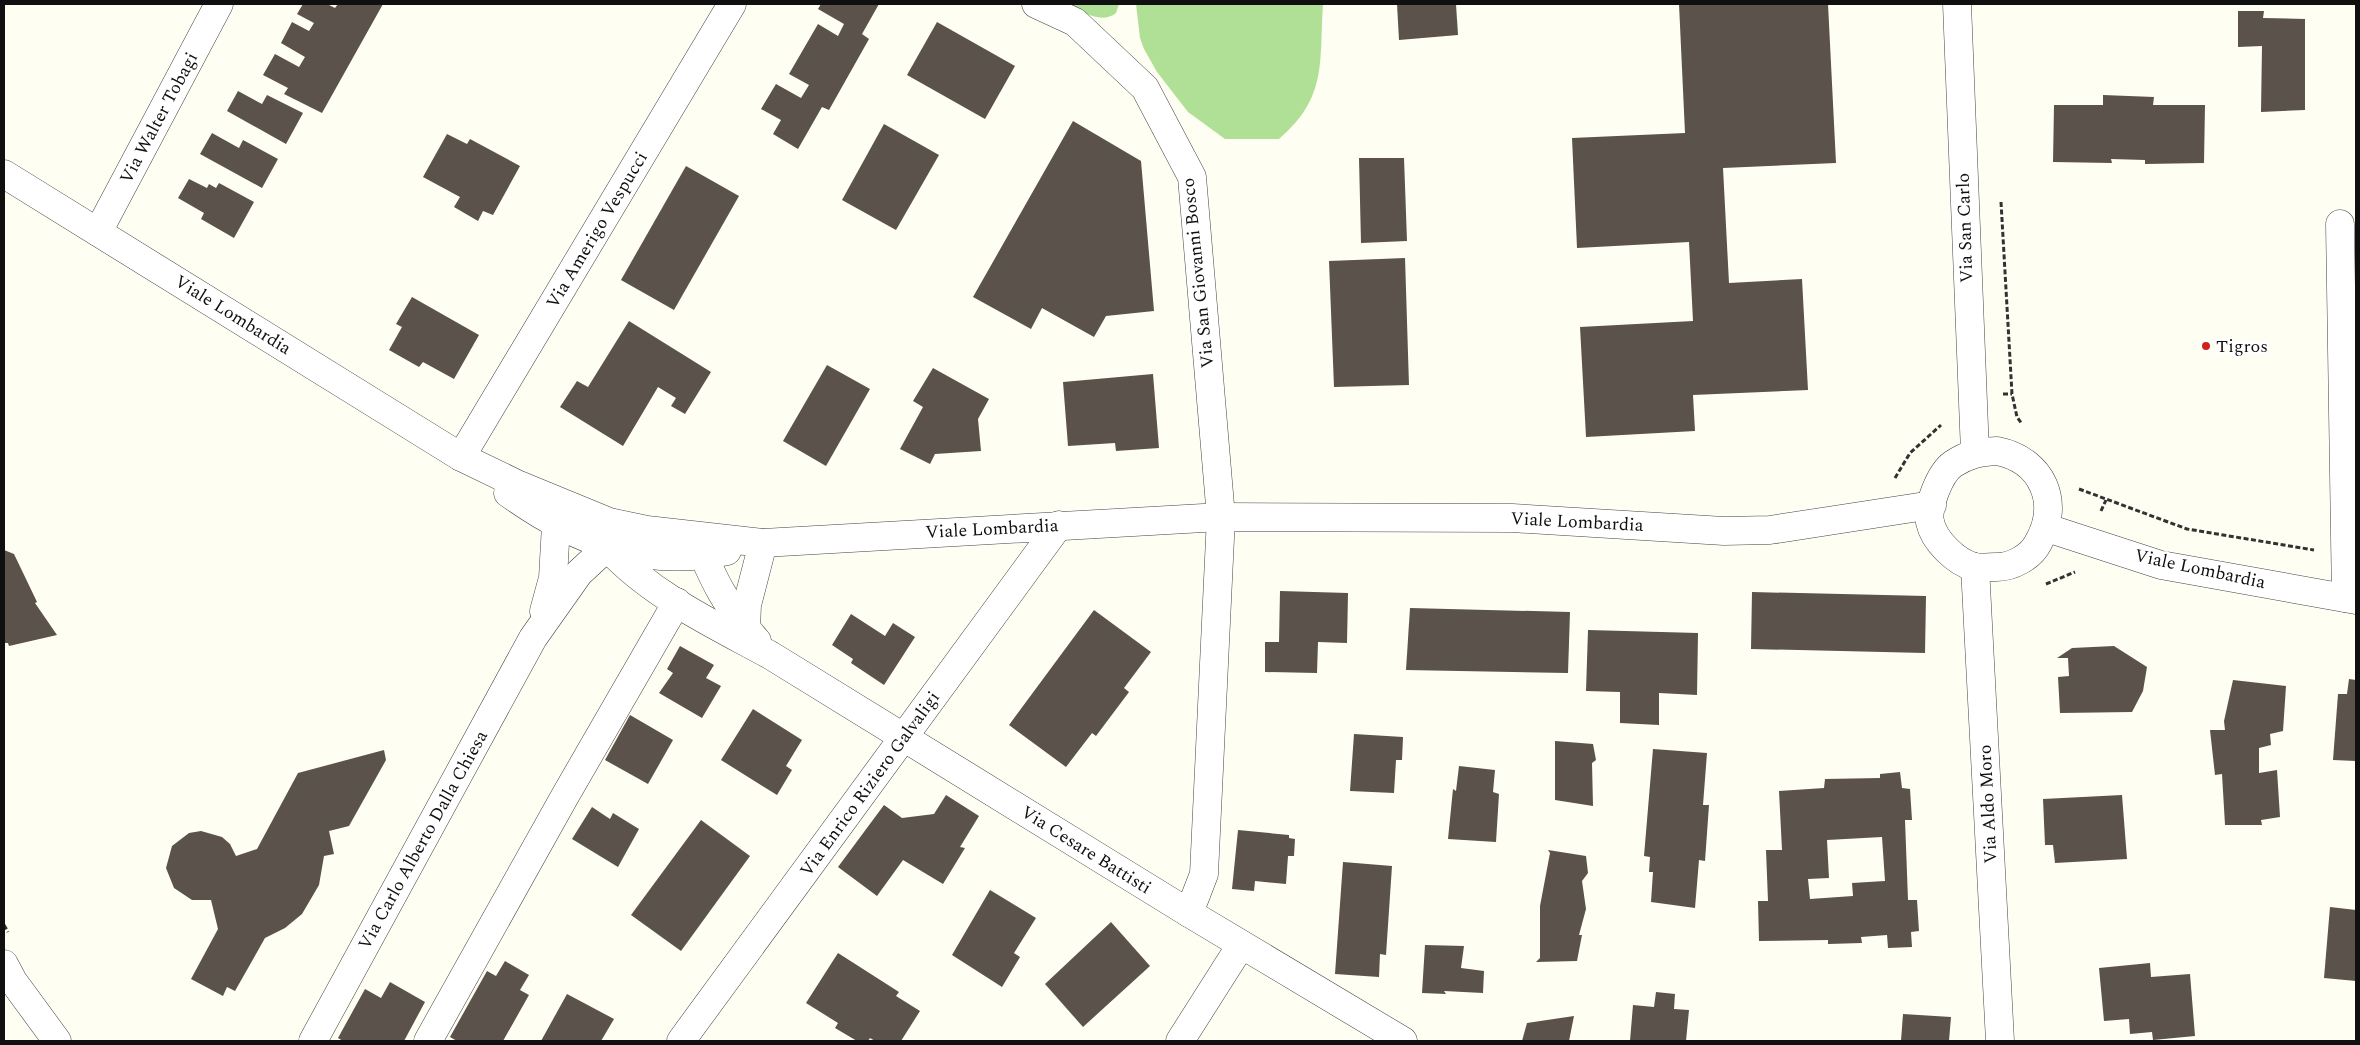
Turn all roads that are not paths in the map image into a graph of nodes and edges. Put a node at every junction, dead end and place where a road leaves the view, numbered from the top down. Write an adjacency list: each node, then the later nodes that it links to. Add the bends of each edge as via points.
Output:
1 (219, 4): 7 (street, Via Walter Tobagi)
2 (732, 4): 9 (street, Via Amerigo Vespucci)
3 (1036, 4): 11 (street, Via San Giovanni Bosco, via 1075,22 1145,88 1192,177)
4 (1957, 4): 8 (street, Via San Carlo)
5 (4, 174): 7 (street, Viale Lombardia)
6 (2340, 224): 19 (street, via 2345,556)
7 (98, 232): 9 (street, Viale Lombardia)
8 (1975, 452): 10 (street, via 1952,465 1936,486); 14 (street, via 2008,453 2029,465 2044,485 2049,507)
9 (461, 457): 12 (street, Viale Lombardia, via 530,510); 16 (street, Viale Lombardia, via 519,486 609,522)
10 (1932, 505): 11 (street, Viale Lombardia, via 1770,530 1512,518); 18 (street, via 1930,522 1944,546 1957,558)
11 (1221, 517): 13 (street, Viale Lombardia); 25 (street, via 1204,874)
12 (556, 525): 17 (street, Viale Lombardia); 22 (street, Via Carlo Alberto Dalla Chiesa, via 549,599)
13 (1059, 525): 15 (street, Viale Lombardia); 24 (street, Via Enrico Riziero Galvaligi)
14 (2047, 528): 18 (street, via 2036,548 2026,557 2004,567); 19 (street, Viale Lombardia, via 2161,565)
15 (763, 543): 16 (street, Viale Lombardia); 21 (street, via 746,605)
16 (699, 546): 17 (street, Viale Lombardia, via 658,555); 21 (street, Via Cesare Battisti, via 725,602)
17 (607, 547): 20 (street, Via Cesare Battisti, via 645,582); 22 (street, Via Carlo Alberto Dalla Chiesa, via 579,573)
18 (1975, 567): 34 (street, Via Aldo Moro)
19 (2351, 599)
20 (677, 602): 23 (street, Via Cesare Battisti); 30 (street)
21 (746, 628): 23 (street, Via Cesare Battisti)
22 (533, 638): 29 (street, Via Carlo Alberto Dalla Chiesa)
23 (770, 655): 24 (street, Via Cesare Battisti)
24 (904, 738): 25 (street, Via Cesare Battisti); 31 (street, Via Enrico Riziero Galvaligi)
25 (1189, 913): 26 (street, Via Cesare Battisti)
26 (1241, 945): 32 (street); 33 (street, Via Cesare Battisti)
27 (4, 964): 28 (street)
28 (57, 1041)
29 (313, 1041)
30 (428, 1041)
31 (680, 1041)
32 (1180, 1041)
33 (1403, 1041)
34 (2000, 1041)

